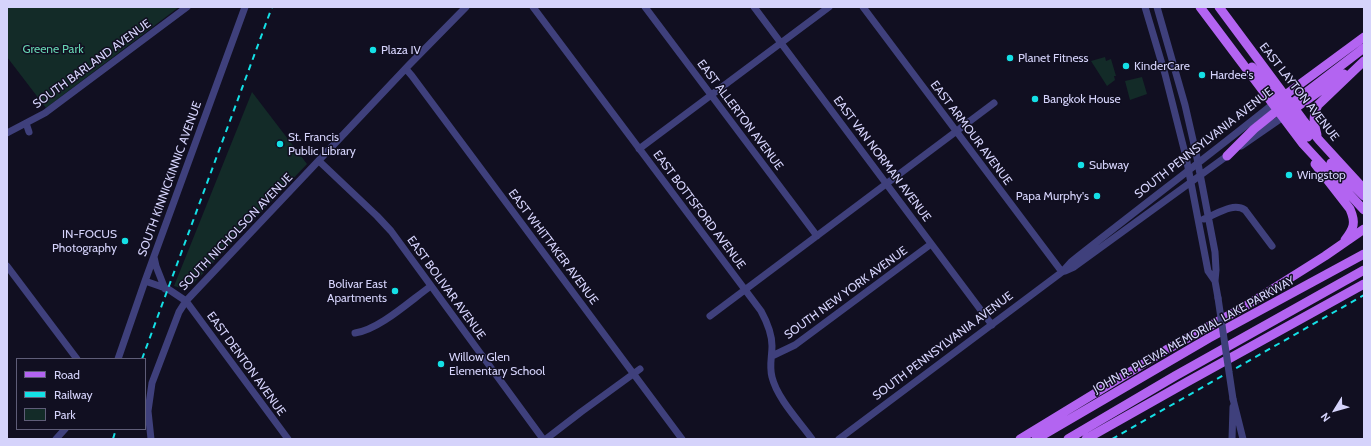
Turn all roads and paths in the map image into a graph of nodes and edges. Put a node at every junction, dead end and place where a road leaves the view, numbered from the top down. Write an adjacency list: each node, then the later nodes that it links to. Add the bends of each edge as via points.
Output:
1 (187, 7): 21 (street, SOUTH BARLAND AVENUE, via 45,113)
2 (245, 7): 46 (street, SOUTH KINNICKINNIC AVENUE)
3 (466, 7): 17 (street, SOUTH NICHOLSON AVENUE)
4 (534, 7): 27 (street, EAST BOTTSFORD AVENUE)
5 (645, 7): 18 (street, EAST ALLERTON AVENUE)
6 (754, 7): 14 (street, EAST VAN NORMAN AVENUE)
7 (828, 7): 14 (street)
8 (863, 7): 23 (street, EAST ARMOUR AVENUE)
9 (1145, 7): 31 (street)
10 (1157, 7): 30 (street, via 1185,105)
11 (1200, 7): 20 (main road, EAST LAYTON AVENUE, via 1227,42)
12 (1219, 7): 20 (main road, EAST LAYTON AVENUE)
13 (1364, 37): 20 (main road, SOUTH PENNSYLVANIA AVENUE)
14 (781, 42): 18 (street); 34 (street, EAST VAN NORMAN AVENUE)
15 (1364, 48): 20 (main road)
16 (1364, 60): 20 (main road, SOUTH PENNSYLVANIA AVENUE); 25 (main road, via 1313,113)
17 (406, 69): 29 (street, SOUTH NICHOLSON AVENUE); 64 (street, EAST WHITTAKER AVENUE)
18 (711, 95): 27 (street); 41 (street, EAST ALLERTON AVENUE)
19 (994, 103): 23 (street)
20 (1284, 106): 25 (main road, EAST LAYTON AVENUE); 26 (main road, EAST LAYTON AVENUE); 28 (main road, via 1254,129); 30 (street, SOUTH PENNSYLVANIA AVENUE); 36 (main road, via 1342,175)
21 (26, 123): 22 (street, SOUTH BARLAND AVENUE); 24 (street)
22 (8, 129)
23 (956, 131): 34 (street); 49 (street, EAST ARMOUR AVENUE)
24 (29, 132)
25 (1319, 140): 35 (main road, EAST LAYTON AVENUE)
26 (1304, 144): 37 (main road, EAST LAYTON AVENUE); 43 (main road, via 1312,160 1354,217 1354,225)
27 (639, 148): 55 (street, EAST BOTTSFORD AVENUE)
28 (1227, 156): 32 (street, SOUTH PENNSYLVANIA AVENUE)
29 (319, 161): 53 (street, EAST BOLIVAR AVENUE, via 391,231); 56 (street, SOUTH NICHOLSON AVENUE)
30 (1198, 163): 31 (street, SOUTH PENNSYLVANIA AVENUE); 32 (street)
31 (1189, 170): 33 (street); 49 (street, SOUTH PENNSYLVANIA AVENUE, via 1071,262)
32 (1200, 175): 33 (street, SOUTH PENNSYLVANIA AVENUE); 38 (street)
33 (1191, 182): 39 (street); 49 (street, SOUTH PENNSYLVANIA AVENUE, via 1074,267)
34 (886, 184): 41 (street); 42 (street, EAST VAN NORMAN AVENUE)
35 (1364, 189)
36 (1364, 196)
37 (1364, 210)
38 (1208, 217): 39 (street); 44 (street, via 1234,206 1240,207); 51 (street, via 1215,252)
39 (1198, 221): 51 (street, via 1208,271)
40 (1364, 229): 43 (main road)
41 (817, 236): 55 (street)
42 (932, 244): 58 (street, EAST VAN NORMAN AVENUE); 60 (street, SOUTH NEW YORK AVENUE, via 795,345)
43 (1341, 245): 75 (main road, via 1244,307 1166,350)
44 (1272, 246)
45 (1364, 254): 76 (main road, JOHN R. PLEWA MEMORIAL LAKE PARKWAY, via 1209,338)
46 (154, 257): 50 (street, SOUTH KINNICKINNIC AVENUE); 54 (street)
47 (7, 266): 61 (street)
48 (1364, 270): 77 (main road)
49 (1062, 272): 58 (street, SOUTH PENNSYLVANIA AVENUE)
50 (145, 281): 54 (street, SOUTH NICHOLSON AVENUE); 62 (street, SOUTH KINNICKINNIC AVENUE)
51 (1215, 281): 65 (street, bridge)
52 (1364, 284): 78 (main road)
53 (431, 286): 59 (street, via 376,327); 70 (street, EAST BOLIVAR AVENUE)
54 (165, 289): 56 (street, SOUTH NICHOLSON AVENUE)
55 (745, 290): 57 (street); 60 (street, EAST BOTTSFORD AVENUE, via 768,324)
56 (186, 301): 68 (street, via 179,312 152,383 148,411); 69 (street, EAST DENTON AVENUE)
57 (710, 316)
58 (992, 325): 74 (street, SOUTH PENNSYLVANIA AVENUE)
59 (355, 333)
60 (772, 356): 73 (street, EAST BOTTSFORD AVENUE, via 770,366 775,386)
61 (76, 358)
62 (118, 358)
63 (640, 369): 64 (street)
64 (633, 374): 71 (street); 72 (street, EAST WHITTAKER AVENUE)
65 (1233, 399): 79 (street); 80 (street)
66 (64, 430): 67 (street)
67 (56, 439)
68 (152, 439)
69 (288, 439)
70 (543, 439)
71 (546, 439)
72 (682, 439)
73 (812, 439)
74 (839, 439)
75 (1020, 439)
76 (1036, 439)
77 (1068, 439)
78 (1086, 439)
79 (1232, 439)
80 (1243, 439)

